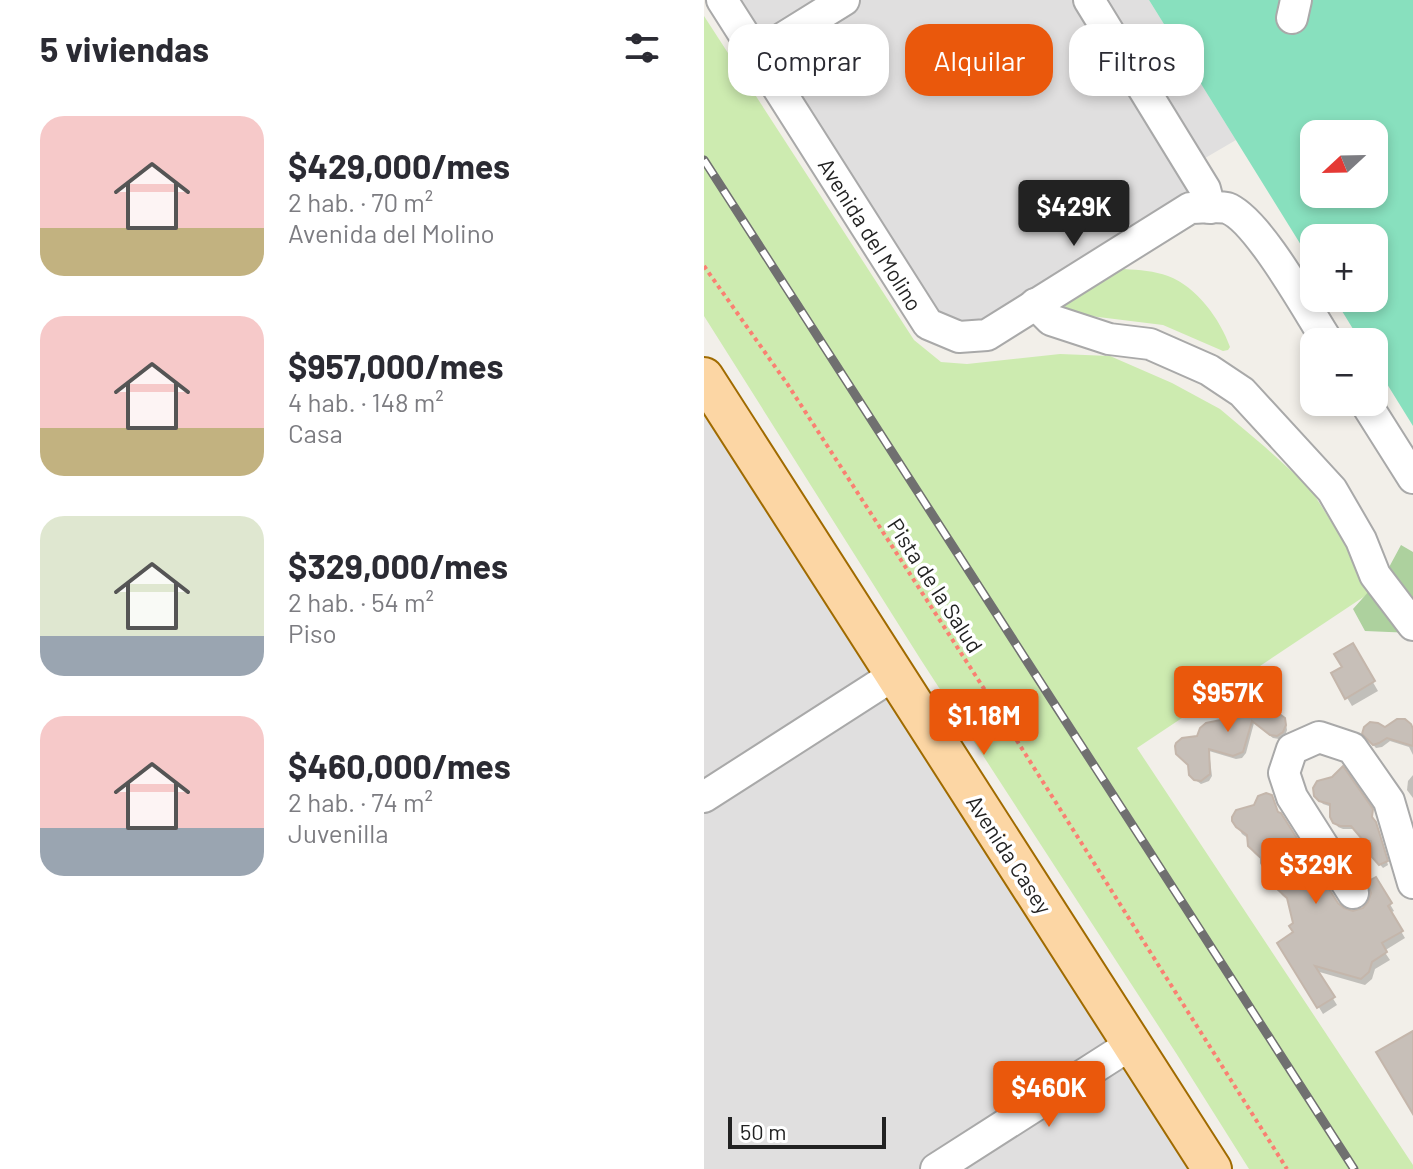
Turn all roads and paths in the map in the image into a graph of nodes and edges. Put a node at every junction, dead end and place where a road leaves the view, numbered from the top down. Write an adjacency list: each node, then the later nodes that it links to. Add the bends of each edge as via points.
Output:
1 (722, 0): 4 (street, Avenida del Molino)
2 (844, 0): 5 (street)
3 (1089, 0): 7 (street, via 1205,189)
4 (738, 24)
5 (805, 24)
6 (784, 96): 9 (street, Avenida del Molino, via 928,324 959,337 987,335)
7 (1210, 208): 9 (street, Avenida del Molino, via 1190,208); 10 (street, via 1227,208 1267,245)
8 (704, 266): 22 (path, Pista de la Salud, via 847,476)
9 (1035, 304): 14 (street, via 1051,320 1109,339 1150,344 1209,370 1242,392 1332,490 1375,575)
10 (1319, 328)
11 (704, 377): 15 (main road, Avenida Casey)
12 (1374, 416): 13 (street)
13 (1413, 478)
14 (1413, 625)
15 (894, 675): 16 (street); 19 (main road, Avenida Casey)
16 (704, 797)
17 (1413, 883): 18 (street, via 1389,801 1352,748 1319,737 1292,749 1284,773 1292,797)
18 (1353, 893)
19 (1133, 1043): 20 (street); 21 (main road, Avenida Casey)
20 (936, 1169)
21 (1212, 1169)
22 (1287, 1169)

